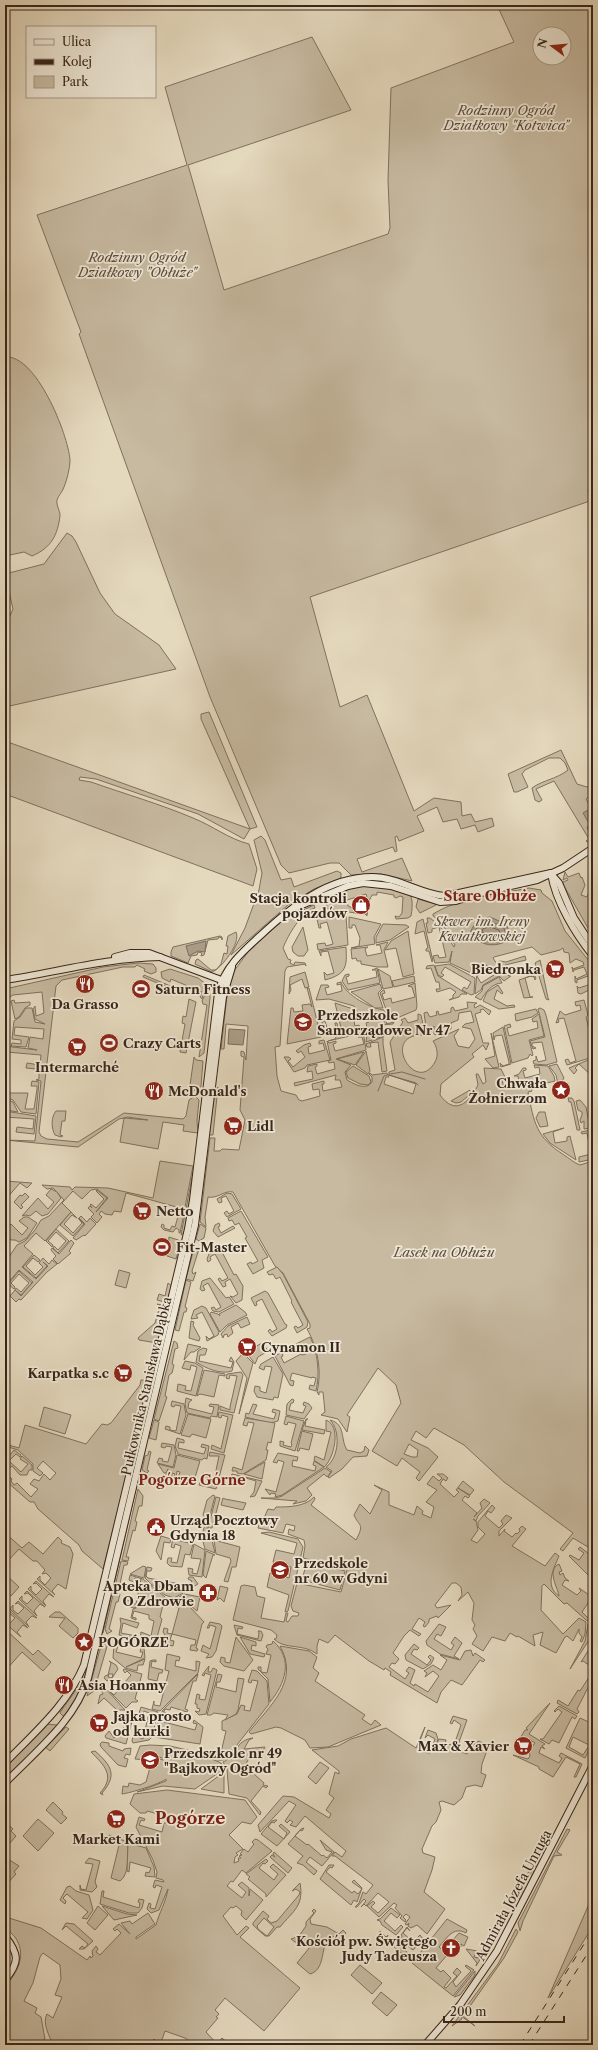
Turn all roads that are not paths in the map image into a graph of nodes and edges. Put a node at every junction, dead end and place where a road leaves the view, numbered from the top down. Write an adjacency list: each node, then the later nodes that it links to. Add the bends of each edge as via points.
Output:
1 (593, 848): 2 (street, Pułkownika Stanisława Dąbka)
2 (552, 874): 4 (street, Pułkownika Stanisława Dąbka, via 451,895 440,895); 5 (street, Pułkownika Stanisława Dąbka, via 456,901 440,902); 6 (street, via 574,918); 7 (street, via 570,923)
3 (347, 883): 4 (street, Pułkownika Stanisława Dąbka, via 361,878 382,878); 5 (street, Pułkownika Stanisława Dąbka, via 383,885); 9 (street, Pułkownika Stanisława Dąbka, via 292,909 280,918 233,964)
4 (416, 888): 5 (street)
5 (414, 894)
6 (593, 947)
7 (593, 956)
8 (5, 980): 9 (street, via 104,961 116,956 149,953)
9 (224, 981): 10 (street, Pułkownika Stanisława Dąbka, via 218,993 193,1200)
10 (166, 1337): 11 (street, Pułkownika Stanisława Dąbka, via 84,1665 76,1685 63,1702); 13 (street, Pułkownika Stanisława Dąbka, via 85,1689 65,1721)
11 (5, 1763)
12 (593, 1765): 16 (street, Admirała Józefa Unruga, via 497,1951 460,2005)
13 (5, 1784)
14 (5, 1936): 15 (street, via 15,1950 17,1958)
15 (5, 1980)
16 (425, 2045)

